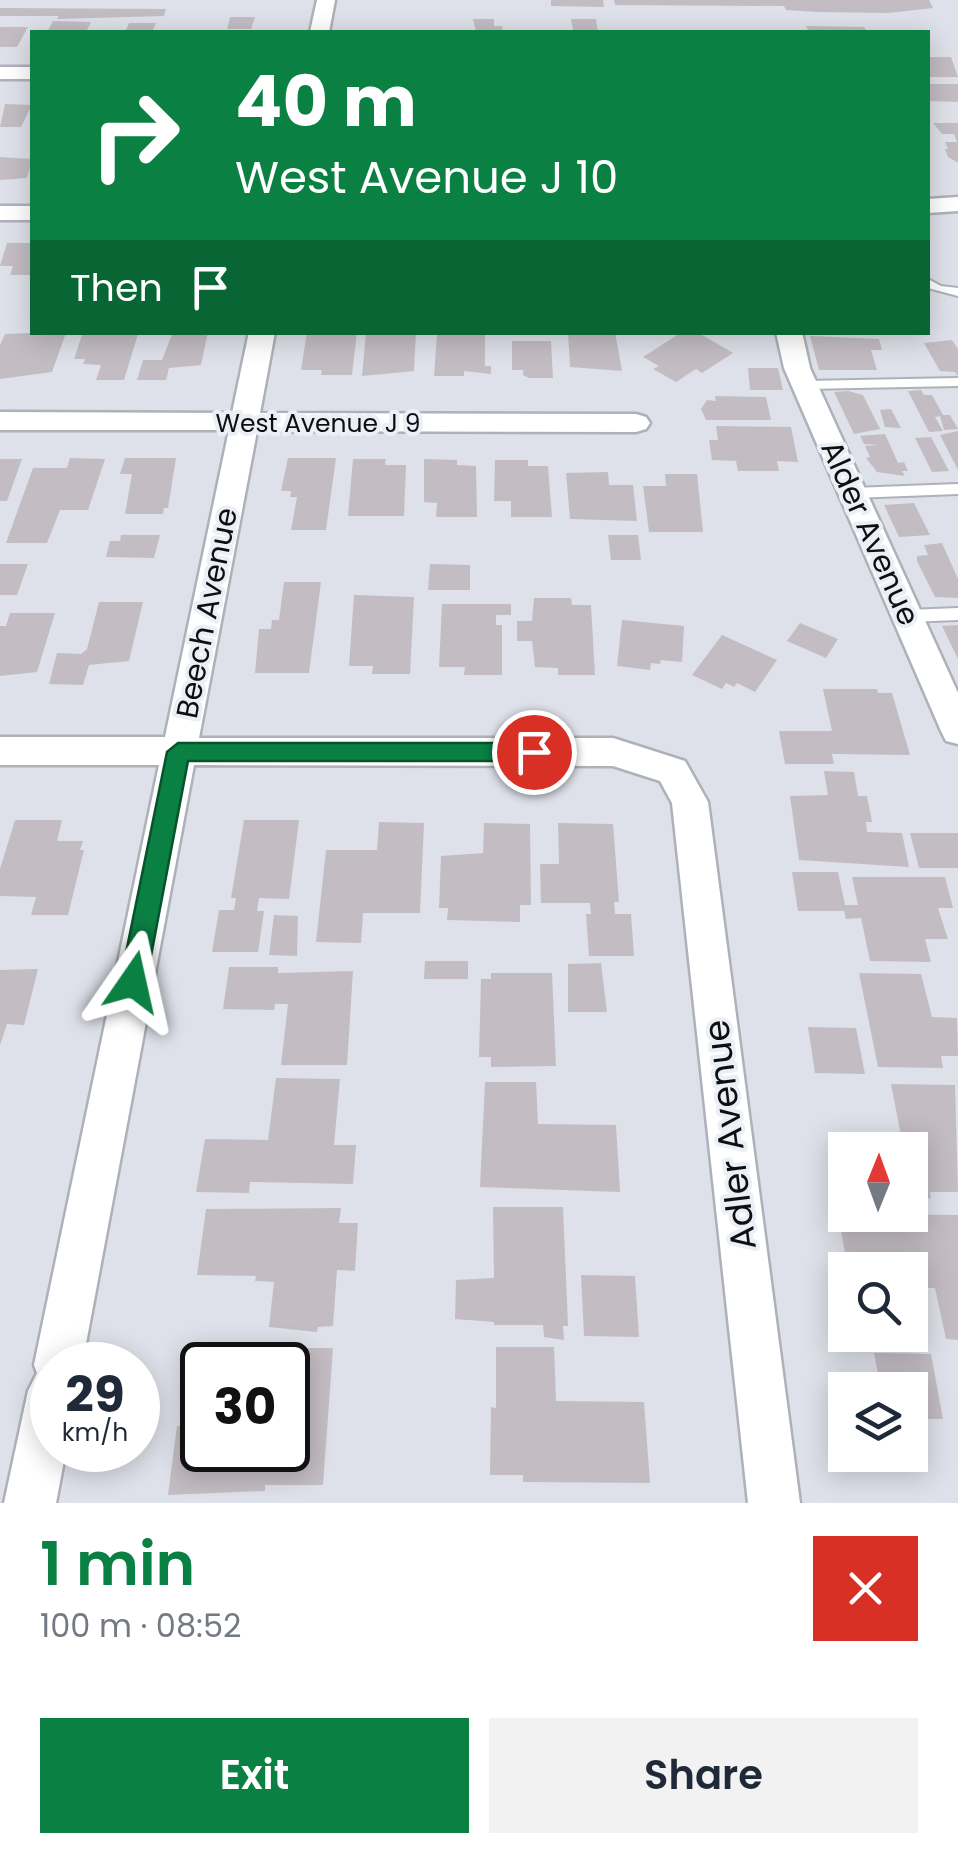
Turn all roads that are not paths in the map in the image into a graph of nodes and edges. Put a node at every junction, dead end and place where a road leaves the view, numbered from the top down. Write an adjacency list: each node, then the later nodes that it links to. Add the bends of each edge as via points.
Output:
1 (326, 0): 2 (street)
2 (320, 30)
3 (0, 73): 4 (street)
4 (30, 73)
5 (958, 204): 6 (street)
6 (930, 206)
7 (0, 213): 8 (street)
8 (30, 213)
9 (930, 283): 10 (lane)
10 (958, 292)
11 (261, 335): 17 (street, Beech Avenue)
12 (790, 335): 14 (street, Alder Avenue)
13 (958, 382): 14 (lane)
14 (805, 385): 19 (street, Alder Avenue)
15 (0, 421): 17 (street, West Avenue J 9)
16 (636, 423): 17 (street, West Avenue J 9)
17 (244, 424): 24 (street, Beech Avenue)
18 (958, 489): 19 (lane)
19 (852, 493): 21 (street, Alder Avenue)
20 (958, 614): 21 (lane)
21 (907, 616): 22 (street, Alder Avenue)
22 (958, 731)
23 (0, 751): 24 (street)
24 (178, 752): 25 (street, Beech Avenue); 28 (street, Adler Avenue, via 614,752 672,770 690,802)
25 (63, 1342)
26 (36, 1472): 27 (street)
27 (30, 1503)
28 (774, 1503)

